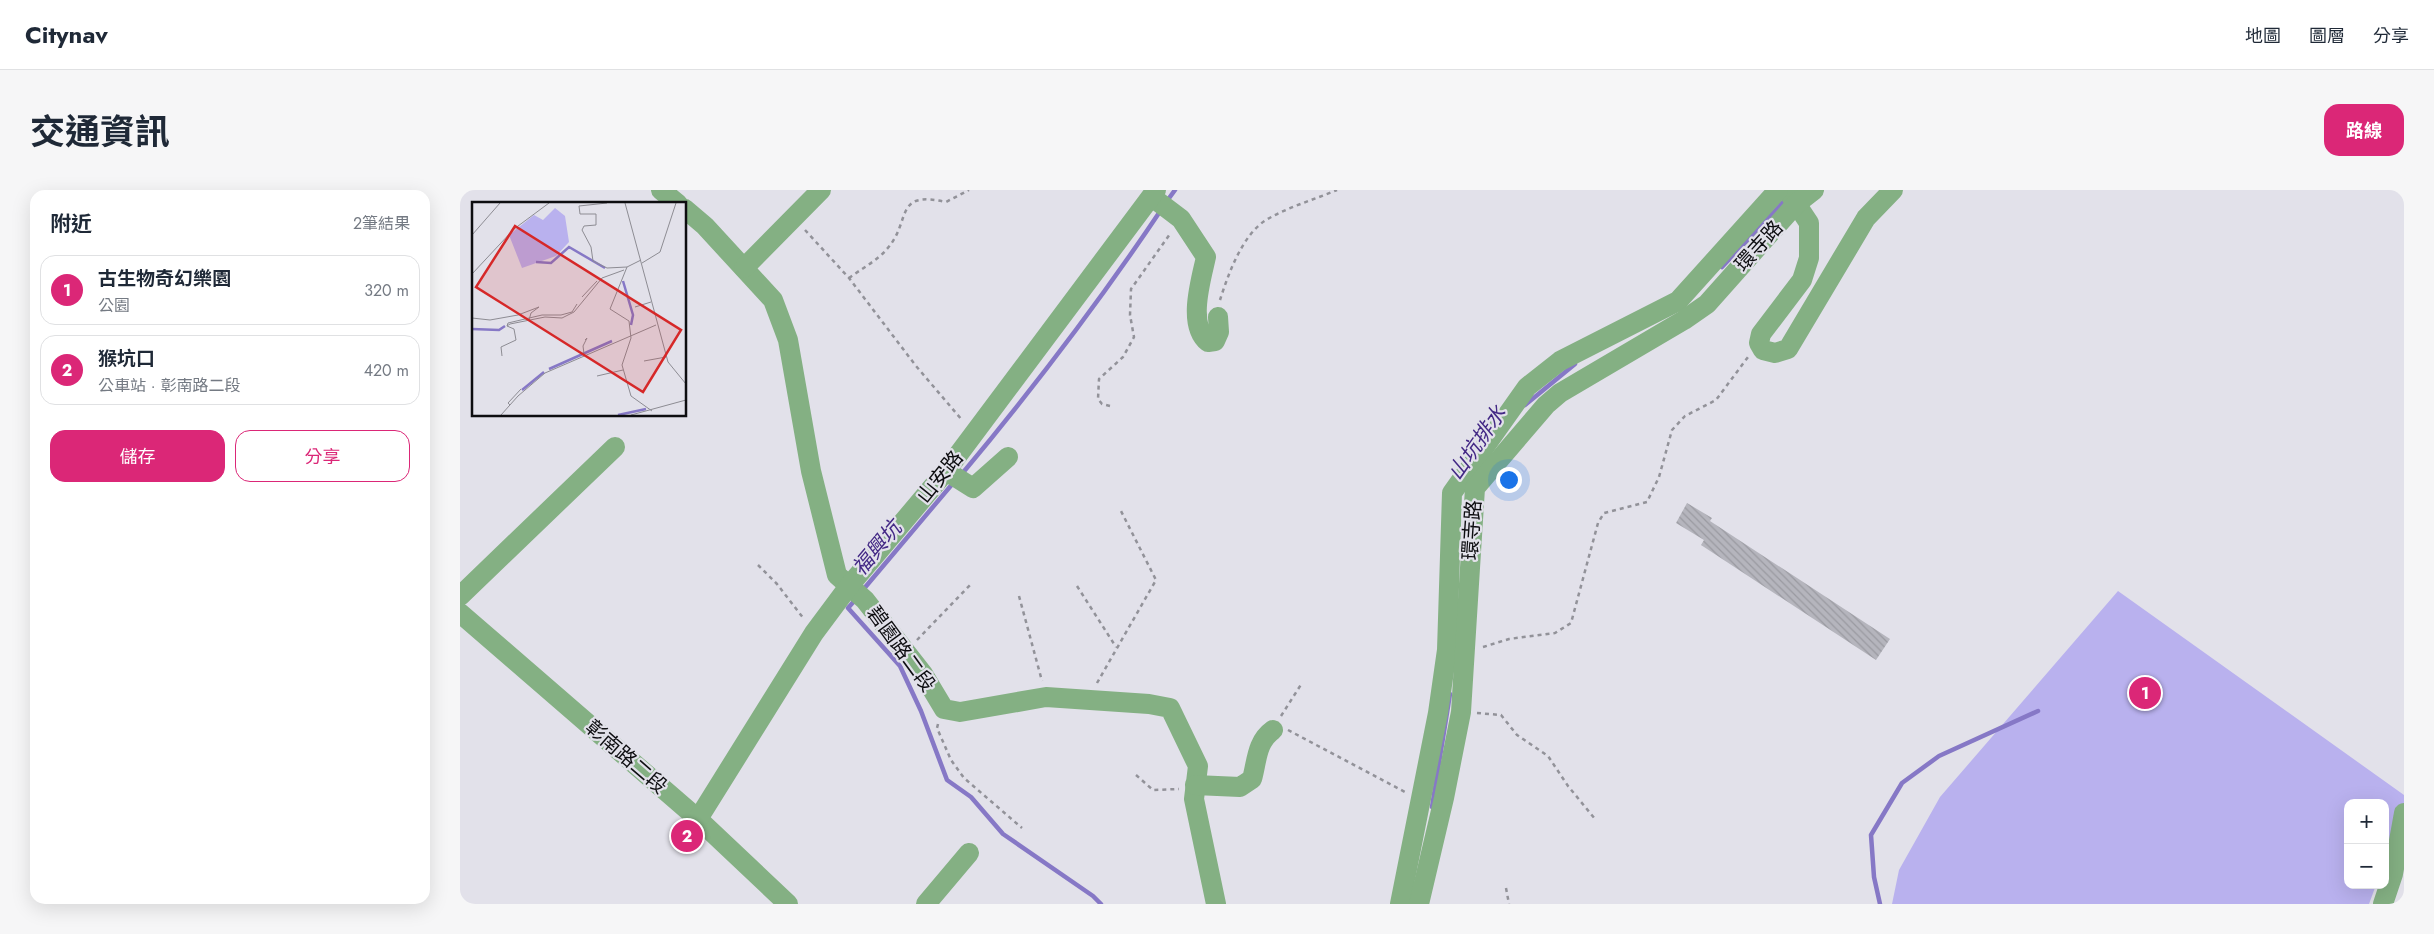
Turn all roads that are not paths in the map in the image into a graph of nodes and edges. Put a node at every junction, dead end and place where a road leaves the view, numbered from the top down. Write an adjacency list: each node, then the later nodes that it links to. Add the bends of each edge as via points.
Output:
1 (661, 190): 7 (street)
2 (821, 190): 9 (street)
3 (1814, 190): 6 (street, 環寺路)
4 (1893, 190): 6 (street, via 1866,218 1788,349 1775,353 1764,350 1759,343 1761,334 1802,280 1809,258 1809,224)
5 (1154, 194): 10 (street, via 1181,219 1206,258 1197,299 1203,338 1208,342 1215,341 1219,332); 14 (street, 山安路)
6 (1788, 195): 11 (street, 環寺路, via 1678,301 1560,361); 11 (street, 環寺路, via 1707,304 1560,393)
7 (676, 202)
8 (686, 211): 9 (street, 碧園路二段, via 705,226)
9 (744, 268): 15 (street, 碧園路二段, via 774,300 788,340 811,471 828,542 838,575)
10 (1218, 317)
11 (1535, 394): 20 (street, 環寺路, via 1452,493 1455,651 1450,714)
12 (615, 447): 16 (street)
13 (1008, 456): 14 (street, via 973,488)
14 (946, 471): 15 (street, 山安路)
15 (850, 586): 19 (street, 碧園路二段, via 865,600 923,674 944,709 960,712 1046,697 1170,708 1198,766); 22 (street, 山安路, via 814,633)
16 (460, 596)
17 (460, 613): 22 (street, 彰南路二段)
18 (1272, 730): 19 (street, via 1258,751 1252,779 1240,787)
19 (1195, 785): 26 (street, 碧園路二段, via 1194,799)
20 (1434, 798): 27 (street, 環寺路); 28 (street, 環寺路)
21 (2404, 813): 29 (street, via 2393,874)
22 (698, 819): 24 (street, 彰南路二段)
23 (969, 852): 25 (street)
24 (788, 904)
25 (926, 904)
26 (1216, 904)
27 (1400, 904)
28 (1418, 904)
29 (2383, 904)

